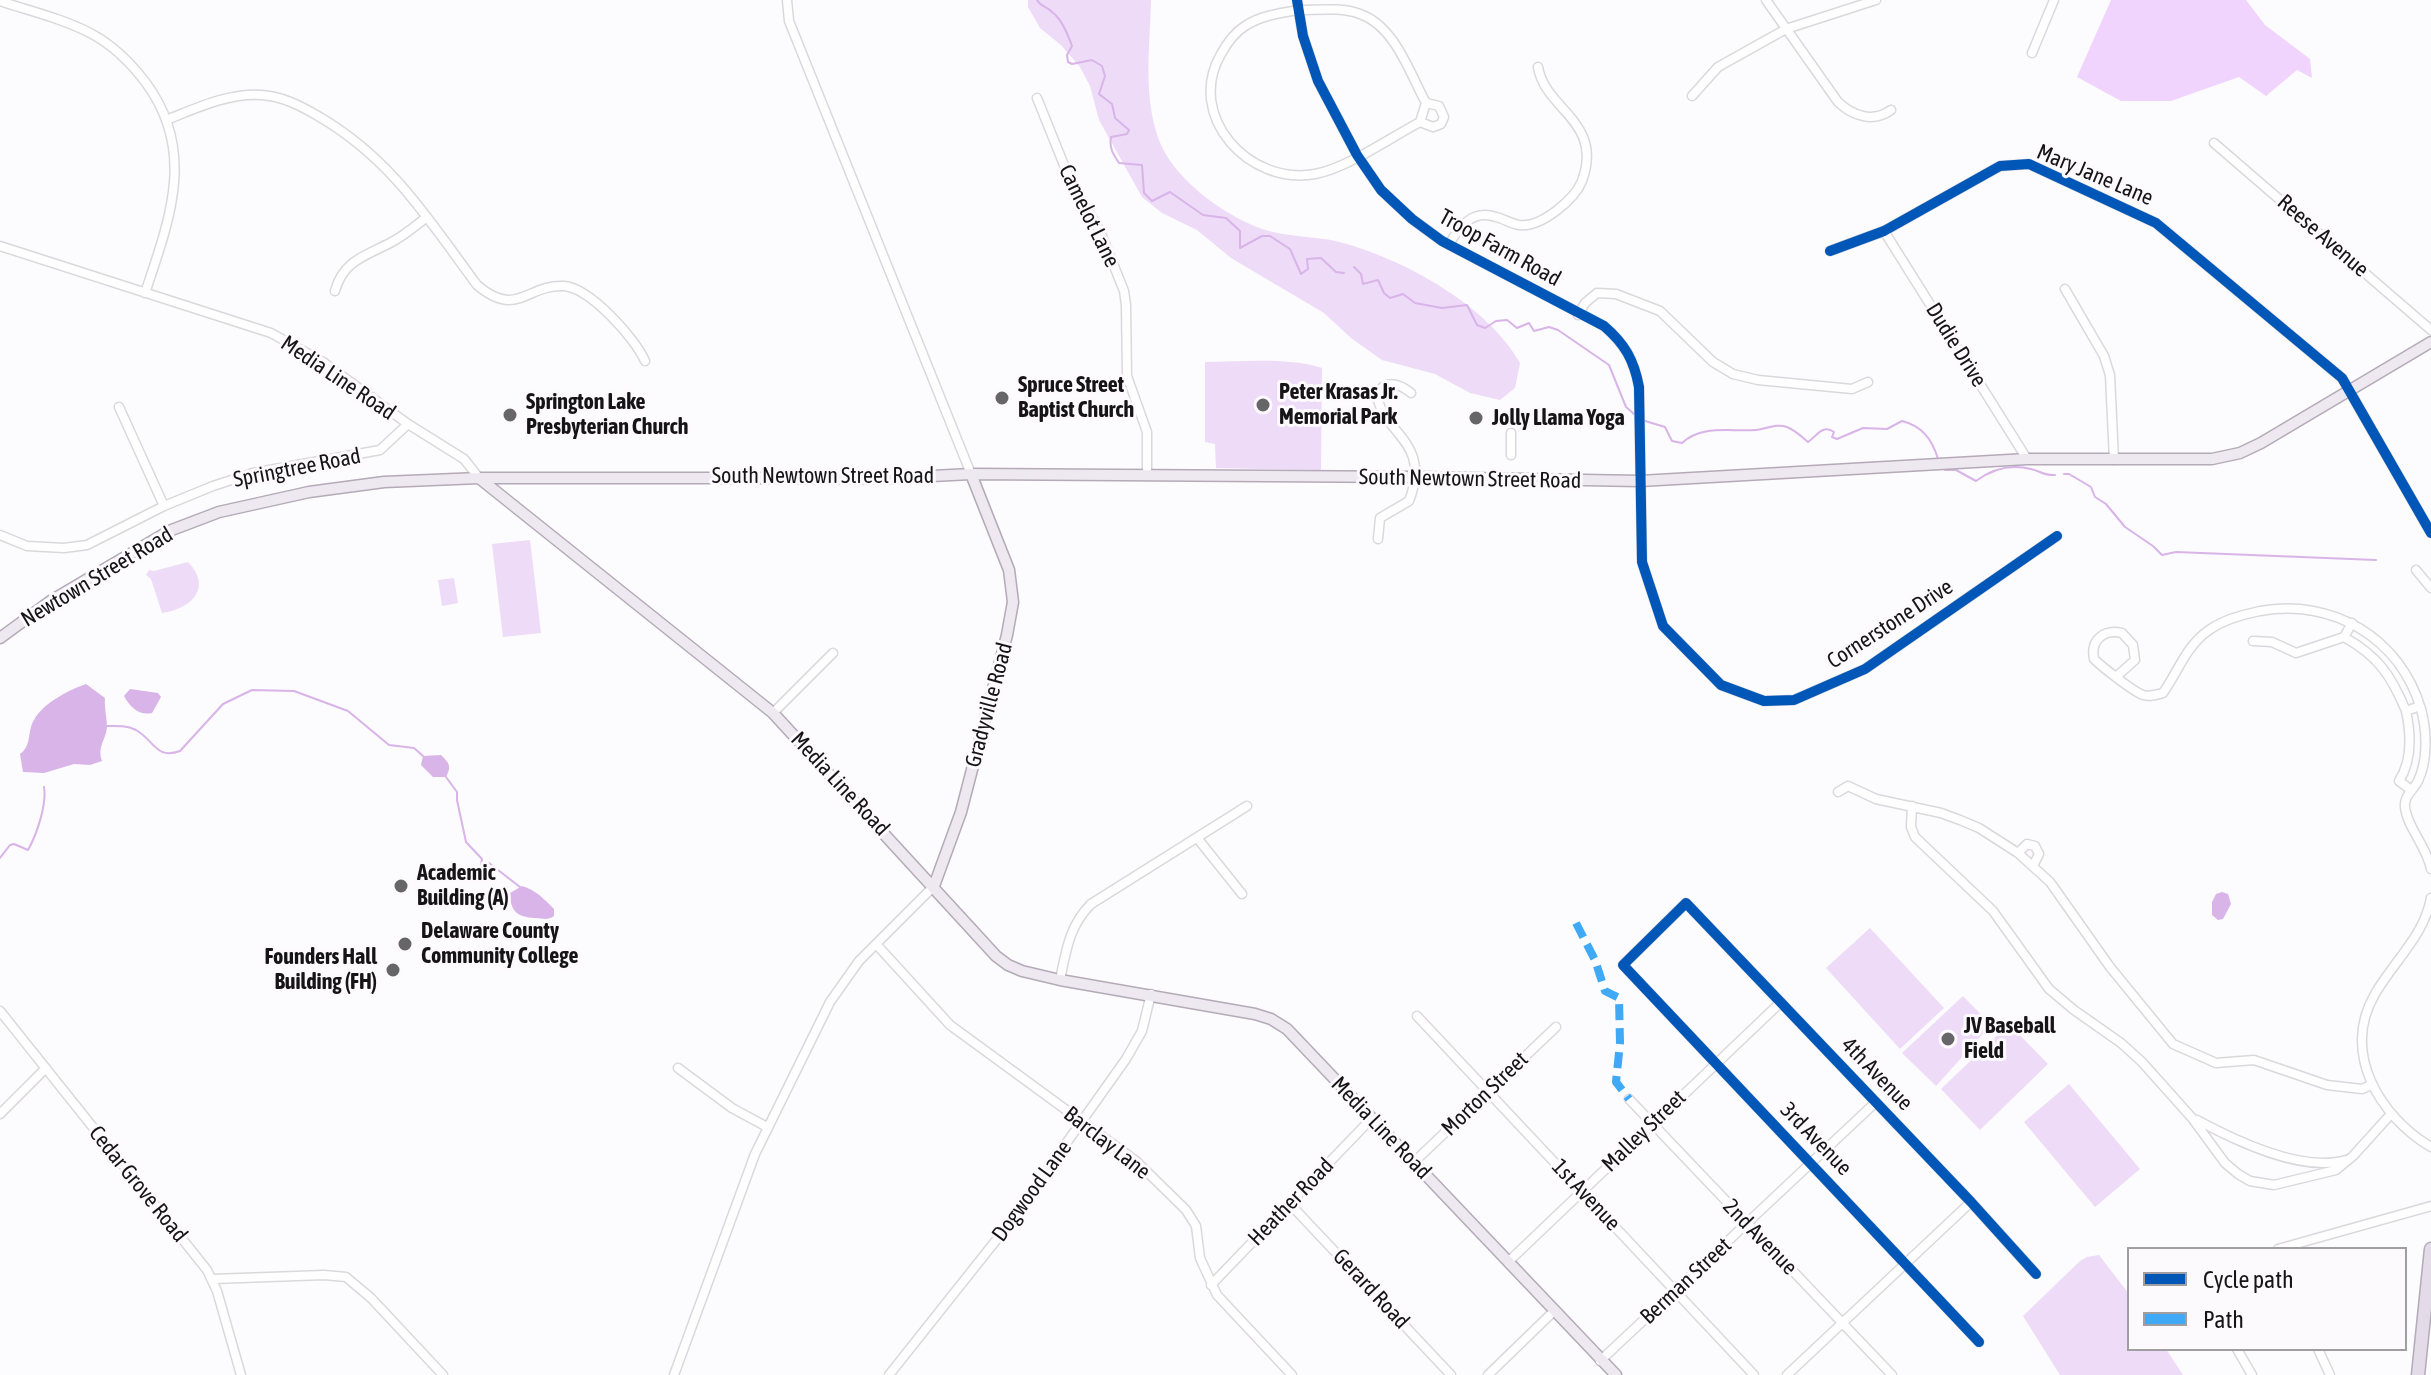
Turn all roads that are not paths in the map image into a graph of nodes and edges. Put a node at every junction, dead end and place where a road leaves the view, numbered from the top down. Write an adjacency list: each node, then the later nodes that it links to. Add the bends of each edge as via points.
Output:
1 (787, 0): 40 (street, Gradyville Road, via 789,21)
2 (1297, 0): 7 (street, Troop Farm Road)
3 (1766, 0): 8 (street)
4 (1876, 0): 8 (street)
5 (2054, 0): 9 (street)
6 (0, 1): 15 (street, via 103,41 135,68)
7 (1298, 10): 13 (street, via 1341,10 1380,25); 18 (street, Troop Farm Road, via 1309,59); 18 (street, via 1270,15 1229,40 1210,84 1211,106 1233,146 1272,171 1315,174)
8 (1786, 29): 11 (street, via 1718,67); 14 (street, via 1849,112 1862,117)
9 (2032, 53)
10 (1538, 67): 21 (street, via 1540,80 1580,129 1586,148 1581,183 1571,199 1539,221 1519,225 1483,214 1471,217)
11 (1692, 96)
12 (1037, 98): 41 (street, Camelot Lane, via 1124,291 1127,376 1147,432)
13 (1426, 103): 16 (street); 16 (street, via 1439,106 1444,117 1433,127)
14 (1891, 110)
15 (166, 120): 19 (street, via 223,99 284,99 355,140 384,165); 26 (street, via 175,178)
16 (1420, 122): 18 (street)
17 (2214, 143): 28 (street, Reese Avenue)
18 (1357, 155): 21 (street, Troop Farm Road, via 1396,205)
19 (427, 217): 25 (street, via 350,264); 30 (street, via 487,294 513,301 556,287 578,290 592,298)
20 (1884, 231): 23 (street, Mary Jane Lane); 32 (street, Mary Jane Lane, via 2000,166 2029,164 2156,223 2342,378); 38 (street, Dudie Drive)
21 (1449, 245): 27 (street, Troop Farm Road)
22 (0, 246): 26 (street, Media Line Road)
23 (1830, 251)
24 (2065, 289): 39 (street, via 2110,375)
25 (335, 291)
26 (145, 293): 35 (street, Media Line Road, via 271,333 323,362)
27 (1578, 315): 31 (street, via 1597,293 1616,294 1660,311 1733,374 1852,389); 44 (street, Troop Farm Road, via 1604,326 1635,364)
28 (2431, 330)
29 (2431, 342): 32 (main road, South Newtown Street Road)
30 (645, 361)
31 (1868, 382)
32 (2349, 391): 39 (main road, South Newtown Street Road, via 2240,453 2212,459); 46 (street, Mary Jane Lane)
33 (1411, 393): 42 (street, via 1394,384 1377,393 1379,406 1411,448)
34 (119, 407): 45 (street)
35 (408, 424): 43 (street, Media Line Road, via 464,459); 45 (street, Springtree Road, via 380,450 253,473)
36 (1511, 433): 37 (street)
37 (1511, 455)
38 (2027, 459): 39 (main road, South Newtown Street Road); 44 (main road, South Newtown Street Road)
39 (2114, 460)
40 (971, 474): 41 (main road, South Newtown Street Road); 43 (main road, South Newtown Street Road); 69 (main road, Gradyville Road, via 1009,570 1013,602 961,812)
41 (1147, 476): 42 (main road, South Newtown Street Road)
42 (1414, 477): 44 (main road, South Newtown Street Road); 49 (street, via 1409,501 1380,518)
43 (479, 478): 54 (main road, Newtown Street Road, via 375,483 219,512 120,558); 60 (main road, Media Line Road)
44 (1640, 481): 48 (street, Cornerstone Drive, via 1642,562 1663,626 1721,685 1764,701 1794,700 1865,669)
45 (164, 506): 47 (street, Springtree Road, via 87,545 27,546)
46 (2431, 533)
47 (0, 535)
48 (2057, 536)
49 (1378, 539)
50 (2416, 570): 51 (street)
51 (2431, 588)
52 (2352, 623): 53 (street); 57 (street, via 2298,609 2241,615 2200,636 2163,693 2145,695); 58 (street, via 2388,650)
53 (2344, 637): 55 (street, via 2296,653 2272,642); 59 (street, via 2386,670)
54 (0, 638)
55 (2253, 641)
56 (833, 653): 60 (street)
57 (2117, 676): 57 (street, via 2135,654 2128,637 2105,632 2098,638 2094,659)
58 (2420, 706): 59 (street); 61 (street, via 2424,754)
59 (2406, 711): 61 (street, via 2409,742 2399,781)
60 (773, 713): 69 (main road, Media Line Road)
61 (2411, 790): 68 (street, via 2405,809)
62 (1838, 792): 64 (street, via 1848,786 1876,799)
63 (1247, 806): 65 (street)
64 (1912, 806): 66 (street, via 1979,828); 90 (street, via 1915,837 1993,911 2049,989 2121,1043)
65 (1198, 839): 70 (street); 74 (street, via 1079,916)
66 (2018, 853): 67 (street); 67 (street, via 2027,844 2035,846 2039,854)
67 (2033, 866): 83 (street, via 2173,1044 2216,1063 2254,1060 2327,1085)
68 (2431, 869)
69 (934, 886): 72 (street, Gradyville Road); 74 (main road, Media Line Road, via 1008,965)
70 (1242, 894)
71 (2431, 900): 83 (street, via 2421,928 2368,1010 2363,1035)
72 (876, 944): 91 (street, Barclay Lane, via 950,1025); 93 (street, Gradyville Road, via 830,1002)
73 (1623, 965): 76 (street, 4th Avenue, via 1686,903); 80 (street, 3rd Avenue)
74 (1060, 980): 75 (main road, Media Line Road)
75 (1151, 994): 89 (main road, Media Line Road, via 1279,1023); 91 (street, Dogwood Lane, via 1135,1046)
76 (1781, 1002): 80 (street, Malley Street); 86 (street, 4th Avenue)
77 (0, 1011): 81 (street, Cedar Grove Road)
78 (1417, 1016): 84 (street, 1st Avenue)
79 (1556, 1027): 84 (street, Morton Street)
80 (1715, 1063): 92 (street, Malley Street); 97 (street, 3rd Avenue)
81 (46, 1068): 87 (street); 108 (street, Cedar Grove Road)
82 (678, 1068): 93 (street)
83 (2371, 1085): 88 (street)
84 (1487, 1091): 96 (street, Morton Street); 98 (street, 1st Avenue)
85 (1629, 1099): 92 (street, 2nd Avenue)
86 (1876, 1102): 97 (street, Berman Street); 99 (street, 4th Avenue)
87 (0, 1114)
88 (2391, 1114): 94 (street); 95 (street)
89 (1372, 1118): 96 (main road, Media Line Road); 100 (street, Heather Road)
90 (2192, 1118): 95 (street, via 2239,1141 2307,1162 2329,1164); 95 (street, via 2225,1163 2250,1181 2274,1185 2336,1170)
91 (1082, 1122): 109 (street, Barclay Lane, via 1136,1161 1192,1216); 120 (street, Dogwood Lane)
92 (1652, 1123): 98 (street, Malley Street); 102 (street, 2nd Avenue)
93 (767, 1127): 119 (street, Gradyville Road)
94 (2431, 1147)
95 (2350, 1158)
96 (1414, 1162): 105 (main road, Media Line Road)
97 (1810, 1163): 102 (street, Berman Street); 106 (street, 3rd Avenue)
98 (1582, 1191): 105 (street, Malley Street); 110 (street, 1st Avenue)
99 (1971, 1202): 106 (street); 107 (street, 4th Avenue)
100 (1290, 1204): 109 (street, Heather Road); 122 (street, Gerard Road)
101 (2431, 1206): 103 (street)
102 (1747, 1224): 110 (street, Berman Street); 112 (street, 2nd Avenue)
103 (2285, 1247)
104 (2431, 1249): 130 (highway)
105 (1508, 1262): 111 (main road, Media Line Road)
106 (1906, 1264): 112 (street); 113 (street, 3rd Avenue)
107 (2036, 1274)
108 (213, 1279): 117 (street, Cedar Grove Road); 118 (street, via 346,1277)
109 (1211, 1285): 121 (street, Barclay Lane)
110 (1675, 1292): 116 (street, Berman Street); 125 (street, 1st Avenue)
111 (1554, 1311): 116 (main road, Media Line Road); 123 (street)
112 (1843, 1323): 126 (street); 127 (street, 2nd Avenue)
113 (1979, 1342)
114 (2238, 1351): 128 (street)
115 (2319, 1351): 129 (street)
116 (1600, 1361): 124 (main road, Media Line Road)
117 (241, 1375)
118 (443, 1375)
119 (674, 1375)
120 (889, 1375)
121 (1292, 1375)
122 (1451, 1375)
123 (1488, 1375)
124 (1616, 1375)
125 (1754, 1375)
126 (1787, 1375)
127 (1892, 1375)
128 (2252, 1375)
129 (2330, 1375)
130 (2418, 1375)

